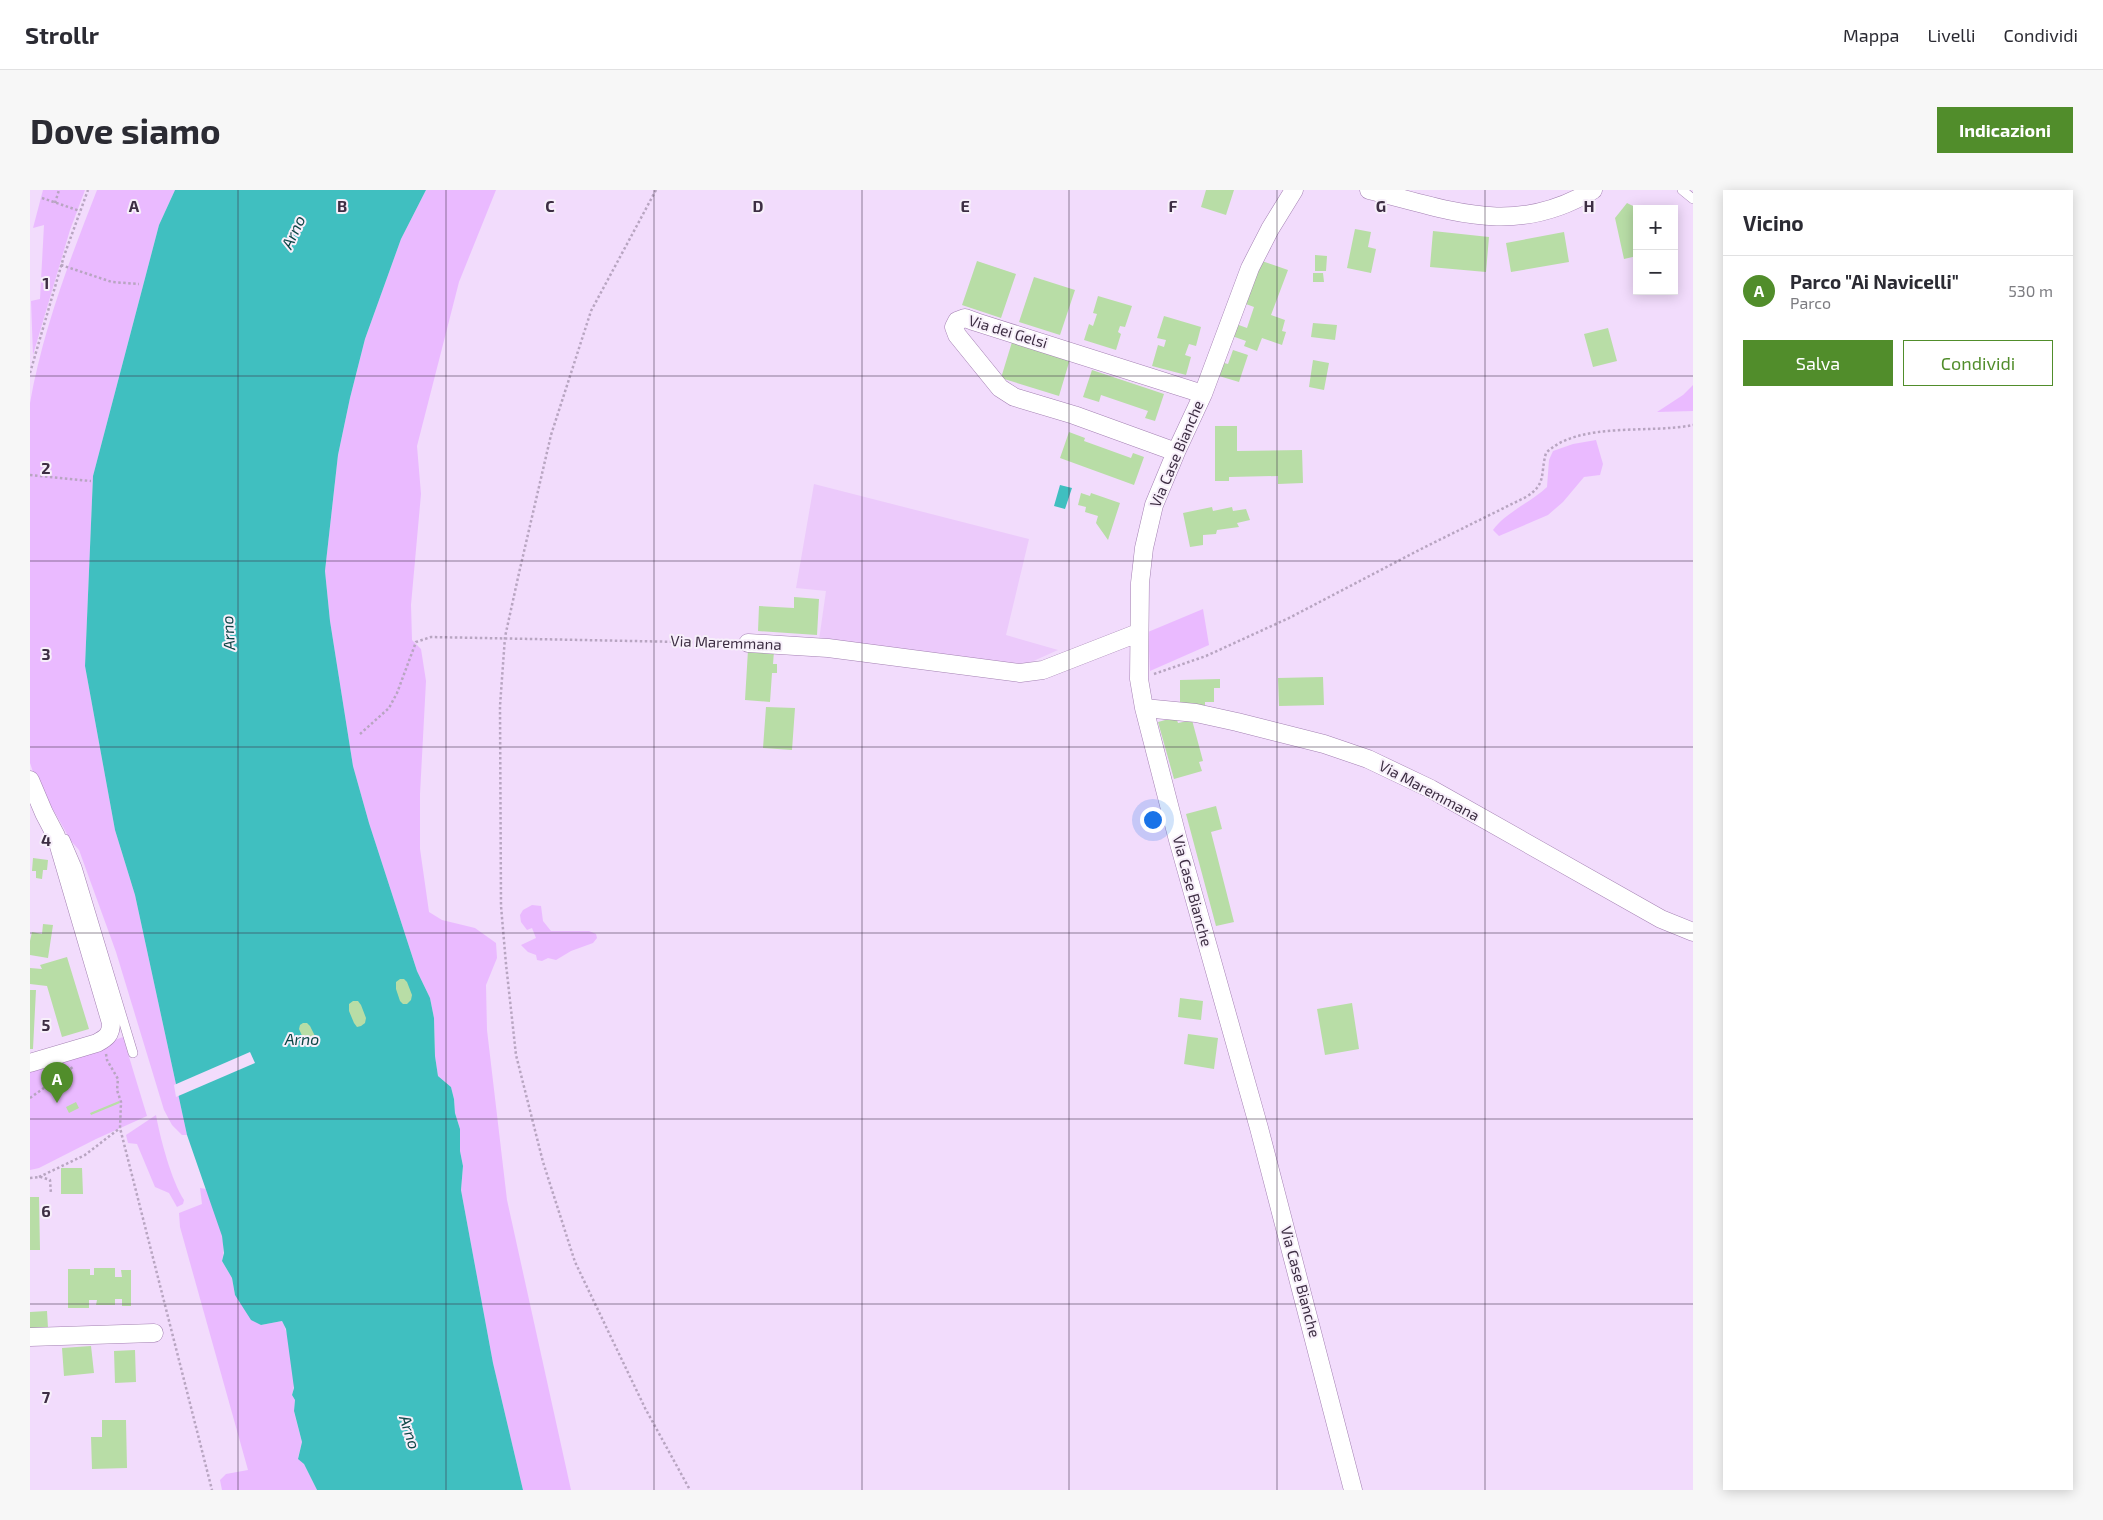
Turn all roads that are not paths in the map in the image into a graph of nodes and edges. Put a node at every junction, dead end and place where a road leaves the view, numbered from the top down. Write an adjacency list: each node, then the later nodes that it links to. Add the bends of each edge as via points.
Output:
1 (1294, 190): 6 (street, Via Case Bianche, via 1250,268)
2 (1369, 190): 3 (street, via 1463,214 1493,218 1546,211)
3 (1593, 190)
4 (1682, 190): 5 (lane)
5 (1693, 199)
6 (1203, 394): 7 (street, Via Case Bianche); 7 (street, Via dei Gelsi, via 965,318 957,321 954,327 1000,388 1014,397)
7 (1176, 452): 8 (street, Via Case Bianche, via 1148,527 1140,583)
8 (1138, 633): 9 (street, Via Maremmana, via 1043,670 1020,673 828,648); 10 (street, Via Case Bianche, via 1139,679)
9 (748, 643)
10 (1144, 708): 14 (street, Via Maremmana, via 1237,722 1368,759 1431,789 1661,920); 19 (street, Via Case Bianche, via 1297,1270)
11 (30, 780): 13 (street)
12 (30, 798): 13 (street)
13 (44, 813): 15 (lane, via 64,838 77,867); 16 (street, via 63,857 111,1031 97,1043)
14 (1693, 932)
15 (133, 1052)
16 (30, 1063)
17 (154, 1334): 18 (street)
18 (30, 1337)
19 (1353, 1490)

